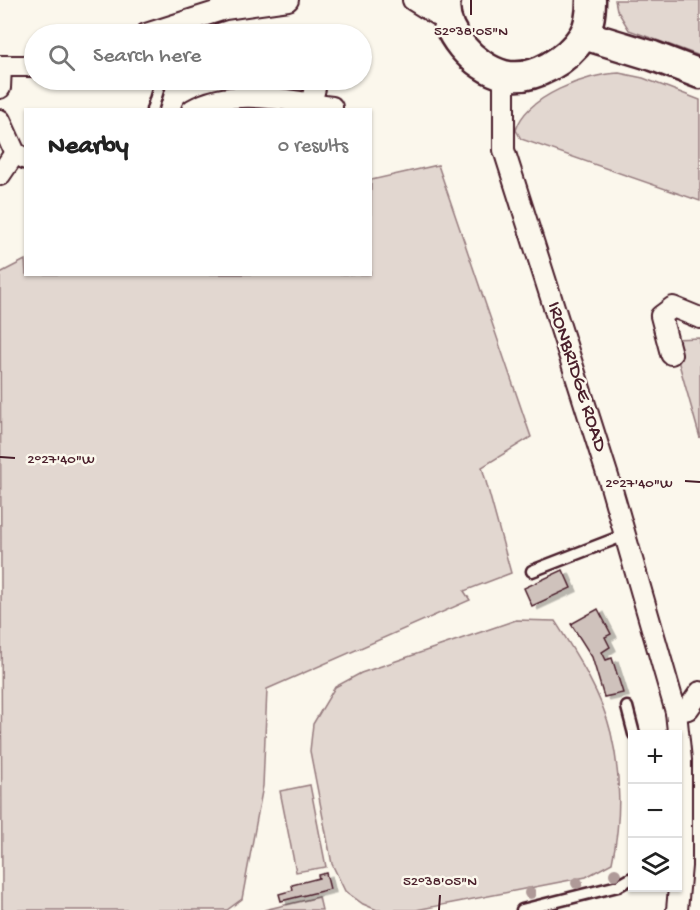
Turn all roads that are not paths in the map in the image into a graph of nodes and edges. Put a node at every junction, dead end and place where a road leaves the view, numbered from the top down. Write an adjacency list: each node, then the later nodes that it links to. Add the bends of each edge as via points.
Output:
1 (288, 0): 4 (street, via 225,9)
2 (413, 0): 5 (street)
3 (591, 0): 7 (main road, via 591,17)
4 (197, 8): 6 (street)
5 (448, 12): 11 (main road, via 454,36 467,54)
6 (166, 24)
7 (584, 36): 10 (main road); 11 (main road, via 558,63 527,74)
8 (1, 66): 9 (street); 12 (street)
9 (24, 66)
10 (700, 74)
11 (504, 75): 24 (street, IRONBRIDGE ROAD, via 504,150)
12 (0, 88)
13 (158, 90): 17 (lane)
14 (314, 90): 15 (street)
15 (311, 104): 16 (street); 18 (street, via 251,96 205,102)
16 (332, 107)
17 (153, 108)
18 (195, 108)
19 (0, 120): 20 (street)
20 (20, 156): 21 (street)
21 (0, 175)
22 (700, 318): 23 (street, via 673,307 661,316)
23 (671, 354)
24 (625, 535): 25 (lane); 28 (street, IRONBRIDGE ROAD)
25 (532, 571)
26 (700, 692): 28 (street)
27 (627, 708): 29 (lane)
28 (688, 714): 30 (street, IRONBRIDGE ROAD, via 681,760)
29 (633, 730)
30 (680, 838)
31 (628, 881): 33 (lane)
32 (678, 892): 34 (street, IRONBRIDGE ROAD)
33 (522, 910)
34 (677, 910)

